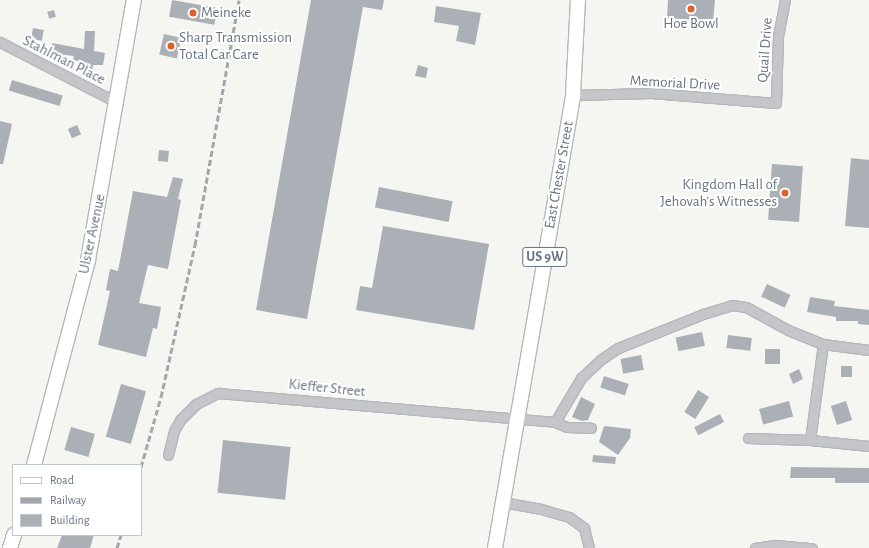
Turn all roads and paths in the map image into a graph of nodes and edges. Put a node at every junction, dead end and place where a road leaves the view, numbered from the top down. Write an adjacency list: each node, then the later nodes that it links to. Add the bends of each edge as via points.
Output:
1 (134, 0): 6 (main road, Ulster Avenue)
2 (578, 0): 5 (main road, East Chester Street / US 9W)
3 (785, 0): 7 (street, Quail Drive, via 778,36)
4 (0, 42): 6 (street, Stahlman Place)
5 (573, 95): 7 (street, Memorial Drive, via 651,93); 10 (main road, East Chester Street / US 9W)
6 (116, 102): 17 (main road, Ulster Avenue, via 88,260)
7 (776, 103)
8 (823, 344): 9 (street); 11 (street, via 788,330 746,307 732,306 703,314 618,348 600,360 581,378); 14 (street)
9 (869, 350)
10 (516, 420): 11 (street, Kieffer Street); 16 (street, Kieffer Street, via 218,393 196,404 180,420 174,431); 18 (main road, US 9W)
11 (555, 422): 12 (street, Kieffer Street, via 567,427)
12 (591, 428)
13 (748, 438): 14 (street)
14 (810, 440): 15 (street)
15 (869, 446)
16 (168, 455)
17 (34, 464)
18 (502, 502): 21 (main road, US 9W); 22 (street, via 569,517 584,528)
19 (14, 536): 20 (main road)
20 (10, 548)
21 (495, 548)
22 (590, 548)
23 (755, 548): 24 (street, via 775,545)
24 (812, 548)

